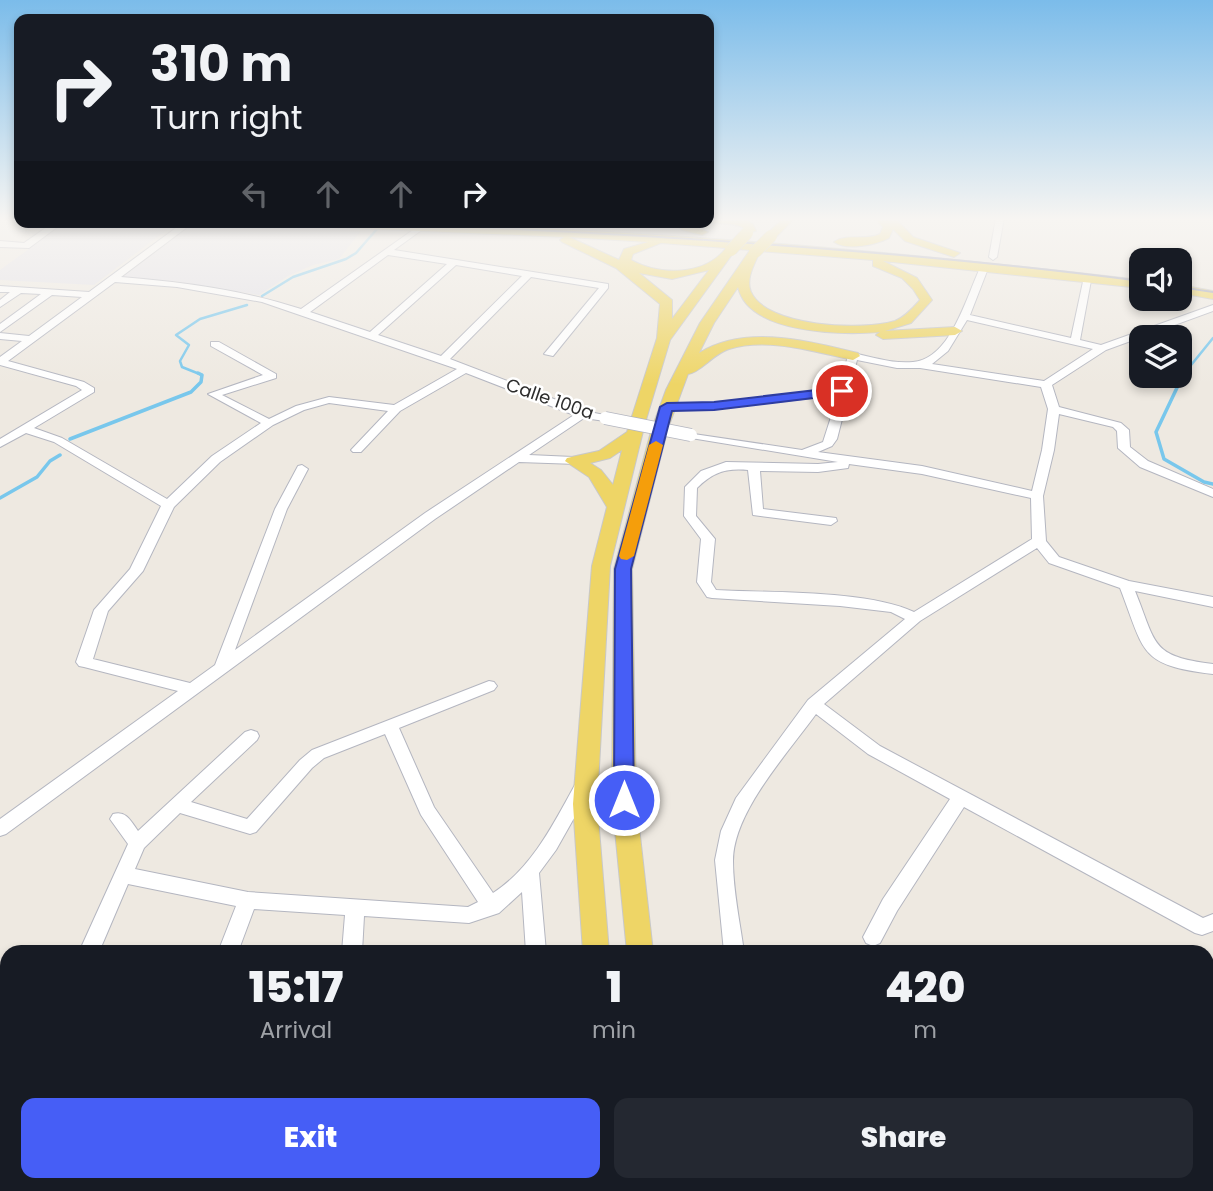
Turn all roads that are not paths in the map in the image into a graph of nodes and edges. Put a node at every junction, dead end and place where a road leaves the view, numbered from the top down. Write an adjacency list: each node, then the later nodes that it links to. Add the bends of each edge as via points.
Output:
1 (121, 274): 15 (street)
2 (357, 274): 26 (street)
3 (442, 274): 32 (street)
4 (529, 274): 38 (street, via 605,286); 40 (street)
5 (635, 274): 34 (main road, via 667,303)
6 (654, 274): 7 (main road)
7 (686, 274)
8 (713, 274): 34 (main road)
9 (740, 274): 46 (main road, via 707,323)
10 (747, 274): 28 (main road, via 744,290 751,303 797,324)
11 (903, 274): 28 (main road, via 922,288 926,300 917,313 899,324)
12 (983, 274): 27 (street)
13 (1068, 274): 14 (main road)
14 (1089, 277): 16 (main road); 35 (street)
15 (114, 279): 23 (street); 26 (street, Calle 100a, via 213,290)
16 (1129, 282)
17 (1192, 284): 22 (main road)
18 (0, 289): 19 (street)
19 (19, 290): 21 (street); 24 (street)
20 (1192, 291): 22 (main road)
21 (50, 292): 23 (street); 29 (street)
22 (1211, 293)
23 (92, 295): 33 (street)
24 (0, 304)
25 (1213, 308): 37 (street)
26 (304, 312): 32 (street, Calle 100a)
27 (963, 316): 30 (street); 35 (street)
28 (833, 328): 30 (main road, via 894,336)
29 (0, 329)
30 (956, 331): 42 (street, via 936,359)
31 (0, 336): 33 (street)
32 (371, 336): 40 (street, Calle 100a)
33 (31, 339): 41 (street)
34 (663, 340): 52 (main road)
35 (1075, 340): 37 (street)
36 (215, 344): 50 (street, via 272,376 214,394)
37 (1102, 348): 44 (street)
38 (549, 354)
39 (853, 356): 42 (street); 45 (street); 46 (main road, via 783,343 747,342 713,349 698,358)
40 (443, 360): 43 (street, Calle 100a)
41 (0, 362): 51 (street, via 90,390)
42 (920, 365): 44 (street)
43 (465, 369): 47 (street); 49 (street, Calle 100a)
44 (1046, 384): 48 (street)
45 (842, 391): 46 (street, via 714,406); 55 (street, via 833,437 827,445)
46 (670, 398): 95 (main road, via 623,569 624,800)
47 (396, 409): 50 (street, via 329,400 300,408); 54 (street)
48 (1054, 409): 61 (street, via 1117,425 1123,430 1124,448 1144,464); 62 (street)
49 (582, 414): 55 (street, Calle 100a, bridge); 56 (street)
50 (270, 424): 63 (street, via 216,459)
51 (26, 429): 53 (street); 63 (street, via 58,440)
52 (634, 434): 57 (main road, via 604,455); 64 (main road)
53 (0, 444)
54 (357, 450)
55 (797, 453): 58 (street, Calle 100a)
56 (519, 458): 57 (street); 70 (street, via 430,516)
57 (573, 461): 64 (main road, via 597,473)
58 (870, 463): 59 (street); 62 (street, Calle 100a)
59 (754, 467): 65 (street, via 757,512); 69 (street, via 726,464 706,472 691,487 690,516 708,539 704,582 712,594 840,601 894,608)
60 (302, 469): 70 (street, via 281,509)
61 (1213, 493)
62 (1037, 496): 66 (street)
63 (168, 505): 73 (street, via 136,571 101,610 84,662)
64 (615, 508): 77 (main road, via 601,566)
65 (831, 521)
66 (1040, 541): 67 (street, via 1054,560); 69 (street)
67 (1126, 585): 68 (street); 71 (street, via 1156,654 1171,663)
68 (1213, 602)
69 (915, 618): 74 (street)
70 (221, 668): 73 (street)
71 (1213, 669)
72 (489, 686): 75 (street)
73 (192, 689): 81 (street)
74 (814, 704): 78 (street, via 874,750); 96 (street, via 742,803 730,831 724,860)
75 (390, 727): 79 (street, via 318,754 250,827); 86 (street, via 427,810)
76 (251, 736): 79 (street)
77 (587, 779): 83 (street); 94 (main road)
78 (961, 797): 88 (street, via 1202,927); 89 (street)
79 (177, 805): 82 (street)
80 (118, 819): 82 (street)
81 (0, 829)
82 (137, 843): 84 (street)
83 (530, 873): 86 (street); 93 (street)
84 (124, 875): 85 (street); 90 (street)
85 (248, 900): 87 (street); 91 (street)
86 (492, 907): 87 (street, via 469,915)
87 (355, 909): 92 (street)
88 (1213, 922)
89 (873, 937)
90 (92, 945)
91 (231, 945)
92 (352, 945)
93 (535, 945)
94 (596, 945)
95 (639, 945)
96 (733, 945)

